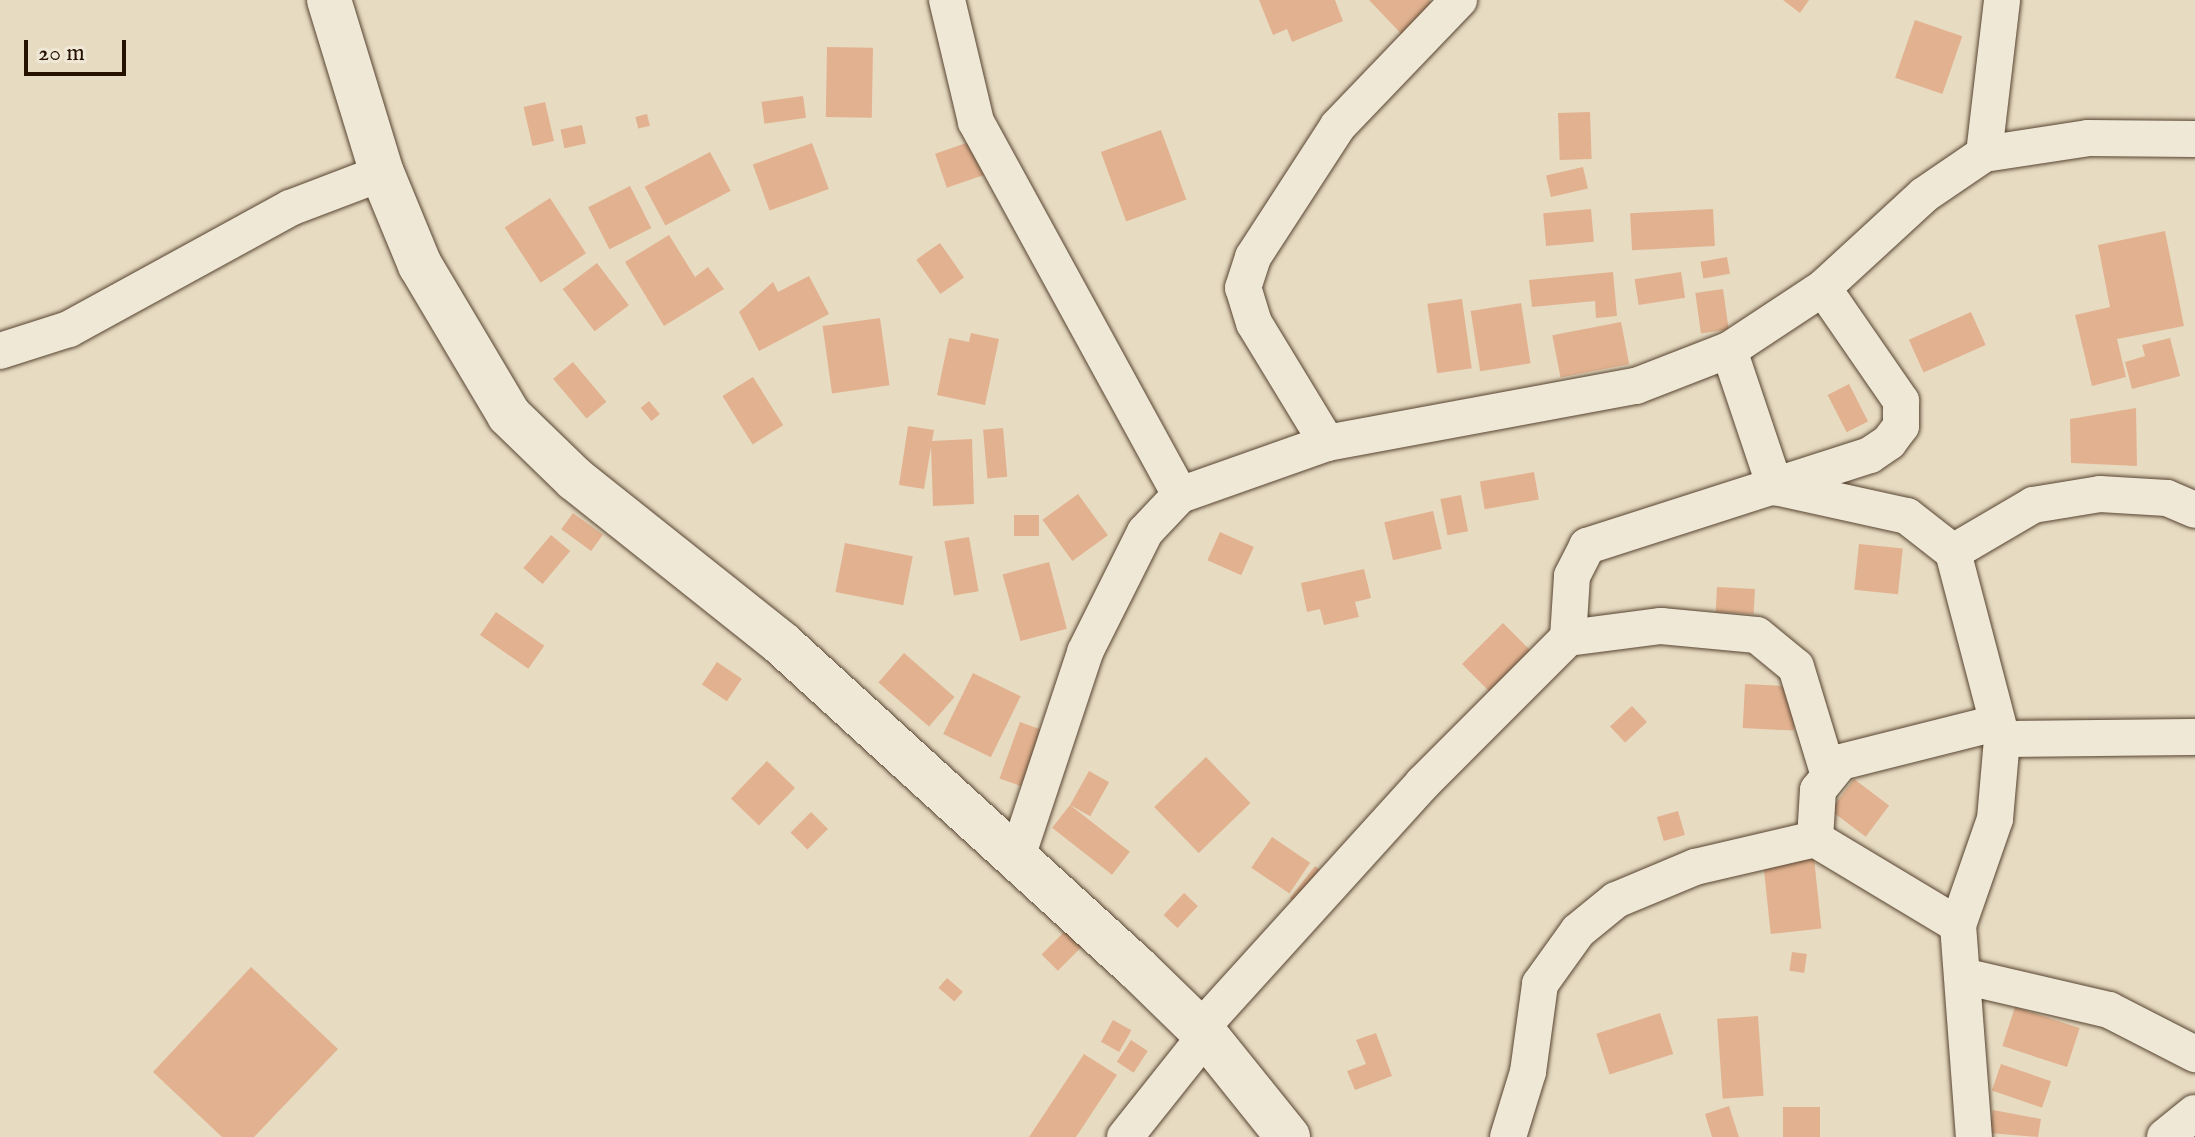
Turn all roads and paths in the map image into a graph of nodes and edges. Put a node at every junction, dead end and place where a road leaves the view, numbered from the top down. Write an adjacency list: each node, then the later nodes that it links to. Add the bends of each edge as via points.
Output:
1 (329, 0): 7 (street)
2 (947, 0): 13 (street, via 976,122)
3 (1459, 0): 11 (street, via 1338,126 1253,257 1243,288 1254,323)
4 (2002, 0): 6 (street)
5 (2195, 139): 6 (street, via 2088,138)
6 (1984, 154): 8 (street, via 1924,195)
7 (382, 173): 10 (street, via 290,208 69,329); 21 (street, via 450,322 509,415 575,479 781,643)
8 (1823, 288): 9 (street); 12 (street, via 1886,371 1901,401 1901,426 1870,455)
9 (1729, 350): 11 (street, via 1636,386); 12 (street)
10 (0, 351)
11 (1327, 443): 13 (street)
12 (1775, 487): 15 (street, via 1907,516); 16 (street, via 1618,530 1587,546 1572,576)
13 (1180, 495): 21 (street, via 1145,532 1085,652)
14 (2195, 510): 15 (street, via 2167,498 2100,494 2046,503)
15 (1953, 552): 17 (street)
16 (1568, 638): 19 (street, via 1661,626 1757,635 1796,667); 24 (street, via 1434,772)
17 (1999, 731): 18 (street); 19 (street, via 1898,745); 22 (street, via 1995,819)
18 (2195, 737)
19 (1828, 772): 20 (street, via 1818,790)
20 (1815, 839): 22 (street); 29 (street, via 1695,867 1616,900 1578,931 1540,984 1528,1072)
21 (1016, 860): 24 (street)
22 (1958, 925): 23 (street)
23 (1963, 976): 25 (street, via 2109,1010); 30 (street)
24 (1203, 1032): 27 (street); 28 (street)
25 (2195, 1054)
26 (2195, 1113): 31 (street)
27 (1125, 1137)
28 (1288, 1137)
29 (1508, 1137)
30 (1974, 1137)
31 (2165, 1137)

